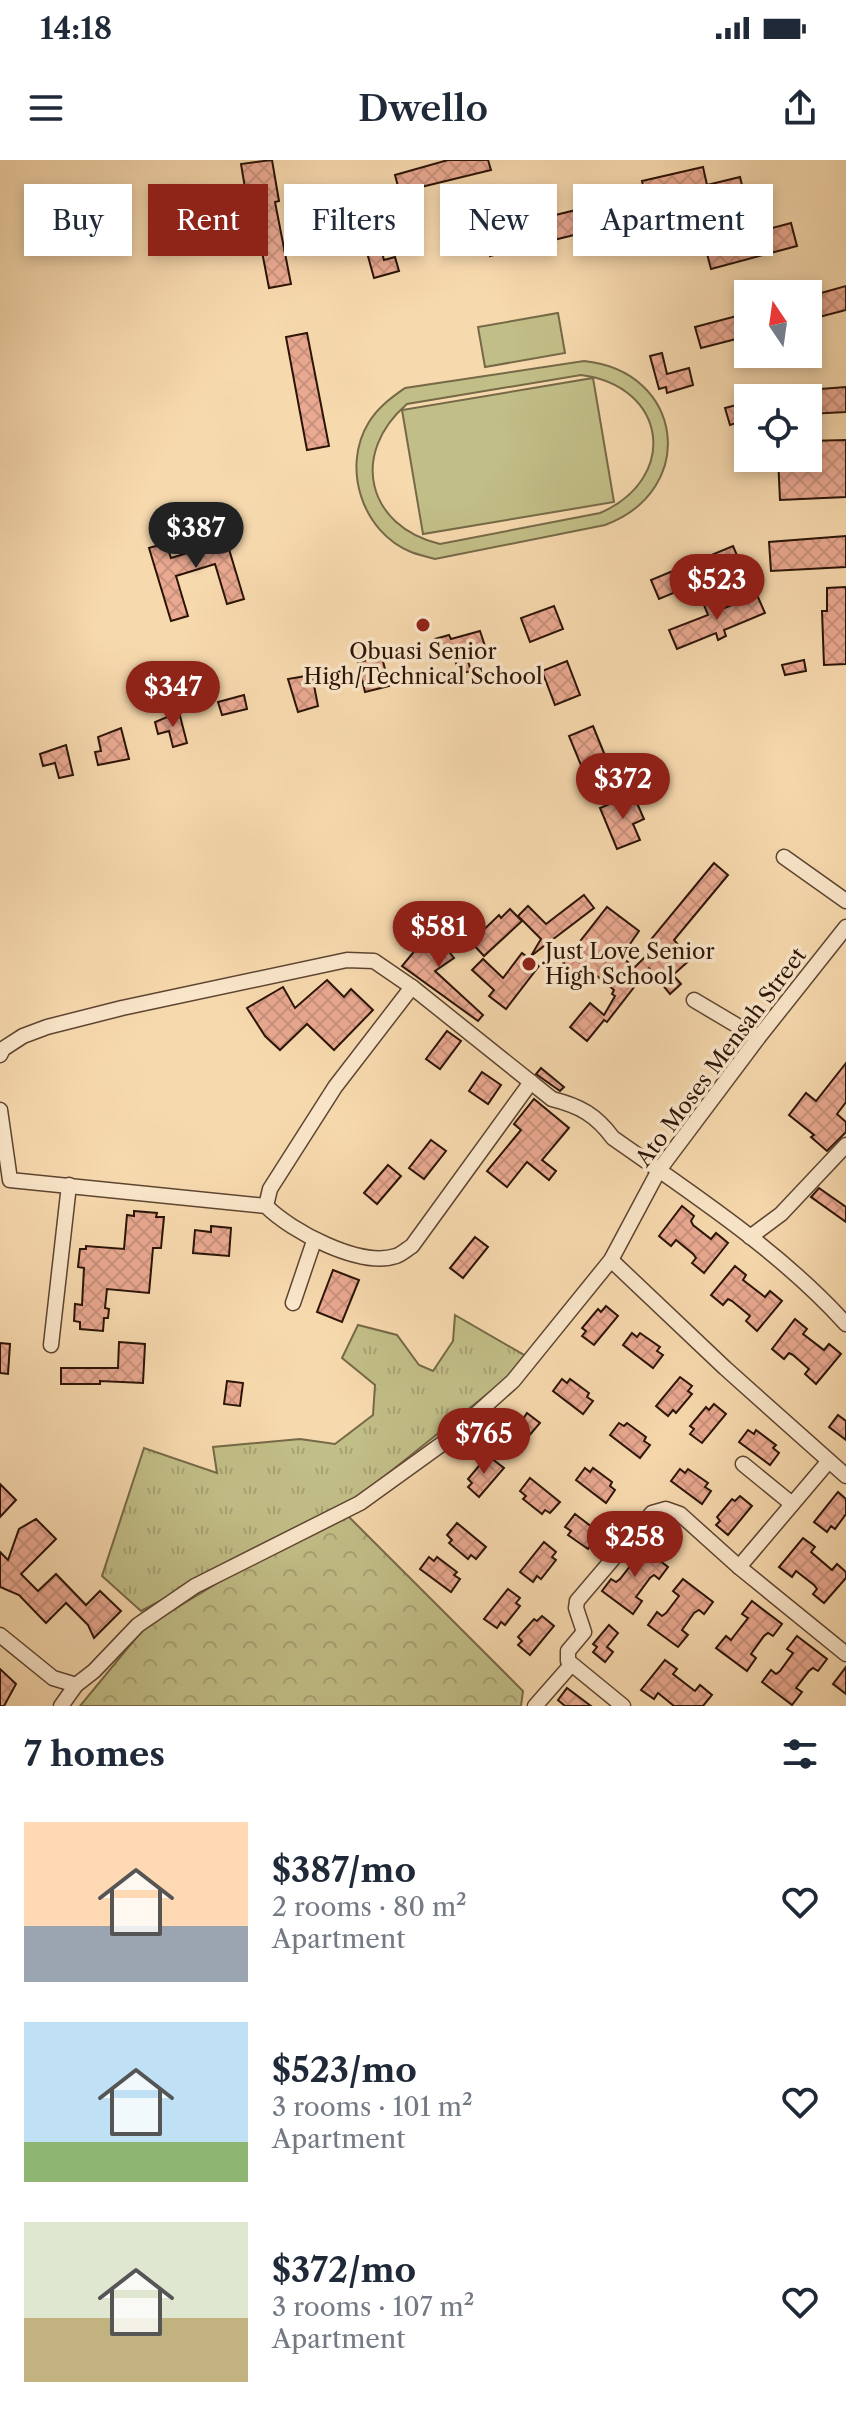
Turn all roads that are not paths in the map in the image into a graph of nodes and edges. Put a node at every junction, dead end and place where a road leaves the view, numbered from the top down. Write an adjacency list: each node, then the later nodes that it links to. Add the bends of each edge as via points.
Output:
1 (784, 857): 2 (street)
2 (846, 901)
3 (846, 927): 6 (street, Ato Moses Mensah Street)
4 (412, 987): 7 (street, via 374,961 347,960 47,1027 23,1036); 8 (street); 14 (street, via 335,1087 270,1189)
5 (694, 1000): 6 (street)
6 (758, 1038): 11 (street, Ato Moses Mensah Street)
7 (0, 1055)
8 (531, 1082): 11 (street, via 552,1099 590,1113 613,1138); 16 (street, via 412,1246 399,1256 383,1259)
9 (0, 1110): 12 (street)
10 (846, 1145): 15 (street, via 781,1214)
11 (659, 1170): 15 (street); 17 (street, Ato Moses Mensah Street)
12 (5, 1179): 13 (street)
13 (69, 1185): 14 (street); 22 (street)
14 (266, 1206): 16 (street)
15 (750, 1237): 19 (street)
16 (314, 1241): 18 (street)
17 (611, 1260): 23 (street); 31 (street, Ato Moses Mensah Street, via 513,1381 446,1441 360,1503 195,1586 138,1625)
18 (293, 1303)
19 (829, 1305): 20 (street); 21 (street)
20 (846, 1308)
21 (846, 1324)
22 (51, 1345)
23 (828, 1462): 25 (street); 26 (street)
24 (743, 1464): 26 (street)
25 (846, 1476)
26 (792, 1504): 27 (street)
27 (739, 1567): 29 (street); 30 (street, via 680,1514 666,1509 652,1513 577,1601 584,1632 568,1651)
28 (0, 1635): 31 (street, via 53,1678)
29 (846, 1654)
30 (571, 1665): 33 (street); 34 (street)
31 (76, 1685): 32 (street, Ato Moses Mensah Street)
32 (61, 1706)
33 (535, 1706)
34 (623, 1706)

